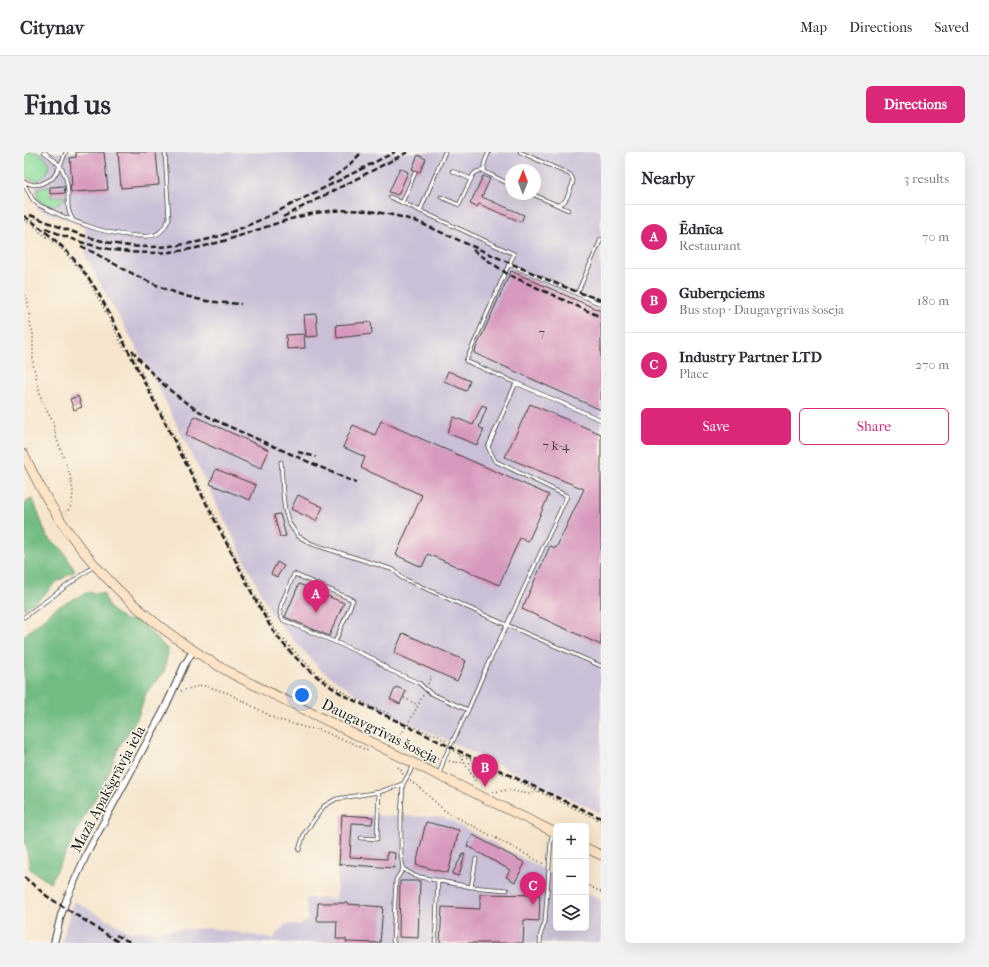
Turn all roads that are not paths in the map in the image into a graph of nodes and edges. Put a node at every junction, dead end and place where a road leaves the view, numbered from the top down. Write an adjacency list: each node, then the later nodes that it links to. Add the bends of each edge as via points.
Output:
1 (44, 152): 7 (lane)
2 (66, 152): 7 (lane)
3 (165, 152): 21 (lane, via 169,219 155,236 129,236)
4 (445, 152): 20 (lane)
5 (489, 152): 8 (lane)
6 (520, 152): 18 (lane, via 572,176 572,184 565,201)
7 (60, 166): 13 (lane, via 53,178 42,184); 21 (lane, via 67,180 68,206)
8 (484, 170): 11 (lane, via 476,172); 12 (lane)
9 (452, 171): 11 (lane)
10 (415, 173): 17 (lane)
11 (471, 179): 15 (lane, via 459,205)
12 (505, 182)
13 (24, 183): 21 (lane, via 39,205)
14 (390, 197): 17 (lane)
15 (441, 197)
16 (541, 198): 18 (lane)
17 (402, 203): 20 (lane)
18 (557, 205): 19 (lane)
19 (568, 210)
20 (420, 211): 23 (lane, via 514,254)
21 (74, 220)
22 (601, 239): 24 (lane)
23 (509, 264): 24 (lane); 26 (lane, via 466,361)
24 (577, 294): 25 (lane)
25 (601, 304)
26 (516, 383): 27 (lane); 32 (lane, via 488,447 495,461 567,496)
27 (601, 420)
28 (24, 454): 30 (main road, Daugavgrīvas šoseja, via 61,522)
29 (281, 462): 32 (lane, via 286,510 289,523 298,536 312,544 394,570 402,578)
30 (95, 565): 31 (lane); 34 (main road, Daugavgrīvas šoseja, via 140,611)
31 (24, 617)
32 (507, 625): 35 (lane); 36 (lane)
33 (335, 642): 33 (lane, via 353,600 294,574 281,605 280,614 283,620); 36 (lane, via 374,659 389,670 419,683 430,693)
34 (193, 650): 37 (main road, Daugavgrīvas šoseja, via 253,684); 52 (street, Mazā Apakšgrāvja iela, via 87,854 65,903)
35 (601, 666)
36 (468, 710): 38 (lane)
37 (418, 760): 38 (main road, Daugavgrīvas šoseja); 39 (lane)
38 (438, 775): 41 (main road, Daugavgrīvas šoseja)
39 (403, 784): 40 (lane); 48 (lane, via 400,854)
40 (379, 792): 43 (lane, via 376,839); 45 (lane, via 336,799 324,806 304,834)
41 (553, 831)
42 (553, 836): 55 (lane, via 545,922)
43 (361, 838)
44 (589, 849): 46 (main road)
45 (299, 850)
46 (601, 855)
47 (476, 859): 50 (lane)
48 (403, 869): 49 (lane, via 415,876); 53 (lane, via 396,880)
49 (438, 880): 50 (lane); 54 (lane)
50 (471, 887): 51 (lane)
51 (507, 890)
52 (54, 943)
53 (394, 943)
54 (435, 943)
55 (540, 943)

